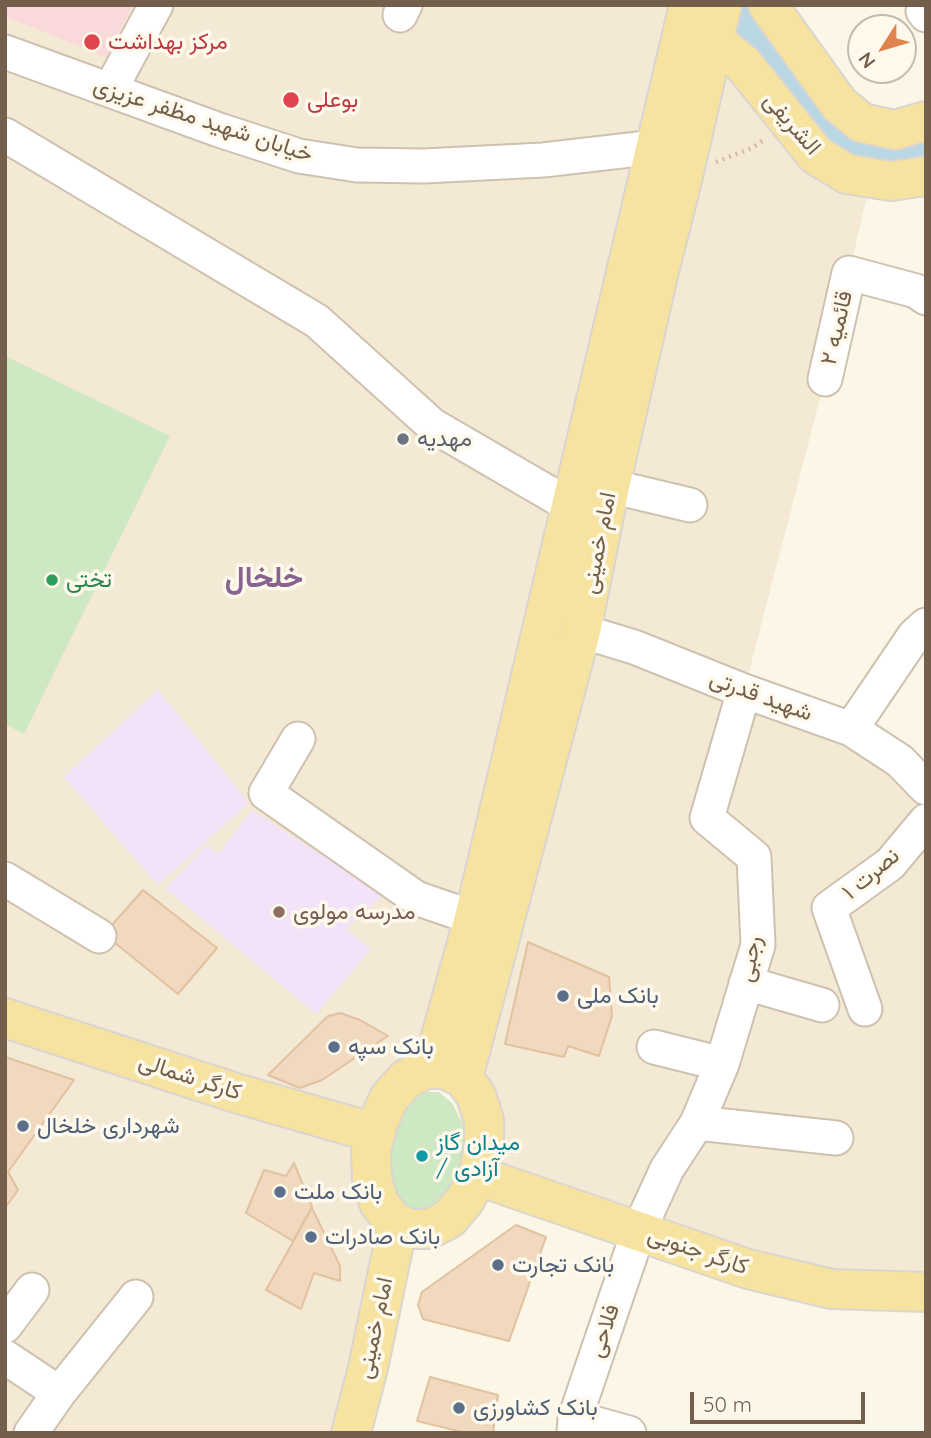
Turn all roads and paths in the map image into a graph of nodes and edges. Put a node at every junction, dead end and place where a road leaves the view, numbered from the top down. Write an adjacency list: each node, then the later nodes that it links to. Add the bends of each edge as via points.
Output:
1 (156, 5): 6 (street)
2 (689, 5): 10 (main road, امام خمینی)
3 (768, 5): 7 (main road, via 839,104 862,123 895,130)
4 (718, 23): 8 (main road, الشریفی); 11 (main road, امام خمینی)
5 (5, 52): 6 (street, خیابان شهید مظفر عزیزی)
6 (110, 90): 10 (street, خیابان شهید مظفر عزیزی, via 299,156 357,165 543,160)
7 (926, 121)
8 (789, 124): 11 (path, via 752,148); 12 (main road, الشریفی, via 816,155 848,174 891,181)
9 (5, 135): 17 (street, via 317,321 432,425)
10 (656, 147): 17 (main road, امام خمینی)
11 (683, 176): 15 (main road, امام خمینی)
12 (926, 176)
13 (926, 298): 14 (street, قائمیه ۲, via 916,291 849,273)
14 (825, 379)
15 (610, 486): 16 (street); 19 (main road, امام خمینی)
16 (690, 505)
17 (570, 506): 26 (main road, امام خمینی)
18 (926, 625): 21 (street)
19 (581, 631): 20 (street, شهید قدرتی); 34 (main road, امام خمینی)
20 (744, 691): 21 (street, شهید قدرتی); 28 (street, رجبی, via 706,818 754,856 758,945)
21 (851, 729): 23 (street, شهید قدرتی, via 900,761)
22 (298, 739): 26 (street, via 266,793 416,898)
23 (926, 788)
24 (926, 821): 30 (street, نصرت ۱, via 890,864 829,908)
25 (5, 878): 27 (street)
26 (474, 918): 34 (main road, امام خمینی)
27 (99, 936)
28 (746, 983): 29 (street); 33 (street, رجبی)
29 (822, 1005)
30 (865, 1009)
31 (5, 1018): 36 (main road, کارگر شمالی)
32 (654, 1047): 33 (street)
33 (722, 1064): 35 (street, رجبی)
34 (447, 1073): 36 (main road, via 426,1069 406,1079 389,1098); 38 (main road, via 476,1096 484,1120)
35 (697, 1123): 37 (street); 40 (street, رجبی, via 667,1169)
36 (375, 1133): 39 (main road, via 372,1179 379,1203 392,1220)
37 (836, 1138)
38 (478, 1176): 39 (main road, via 449,1219 429,1229); 40 (main road, کارگر جنوبی)
39 (409, 1226): 49 (main road, امام خمینی); 50 (main road)
40 (639, 1230): 42 (main road, کارگر جنوبی, via 748,1269 832,1289); 47 (street, فلاحی)
41 (32, 1290): 44 (street)
42 (926, 1292)
43 (136, 1297): 46 (street)
44 (5, 1326)
45 (5, 1357): 46 (street)
46 (59, 1393): 48 (street)
47 (574, 1426): 51 (street)
48 (31, 1433)
49 (351, 1433)
50 (367, 1433)
51 (629, 1433)

